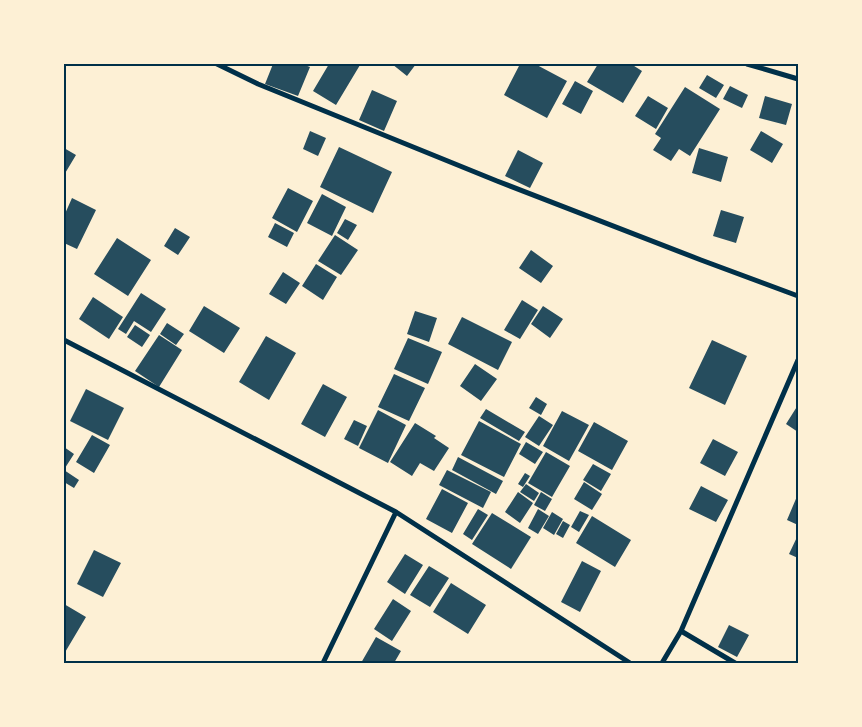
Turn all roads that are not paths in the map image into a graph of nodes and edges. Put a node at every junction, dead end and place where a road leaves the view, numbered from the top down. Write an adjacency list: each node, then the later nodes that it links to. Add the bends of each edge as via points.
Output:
1 (217, 64): 4 (street, via 258,84 497,182)
2 (747, 64): 3 (street)
3 (798, 79)
4 (798, 296)
5 (64, 340): 8 (street)
6 (798, 360): 7 (street)
7 (796, 369): 9 (street)
8 (396, 512): 10 (street); 11 (street)
9 (681, 631): 12 (street); 13 (street)
10 (323, 663)
11 (630, 663)
12 (662, 663)
13 (735, 663)

